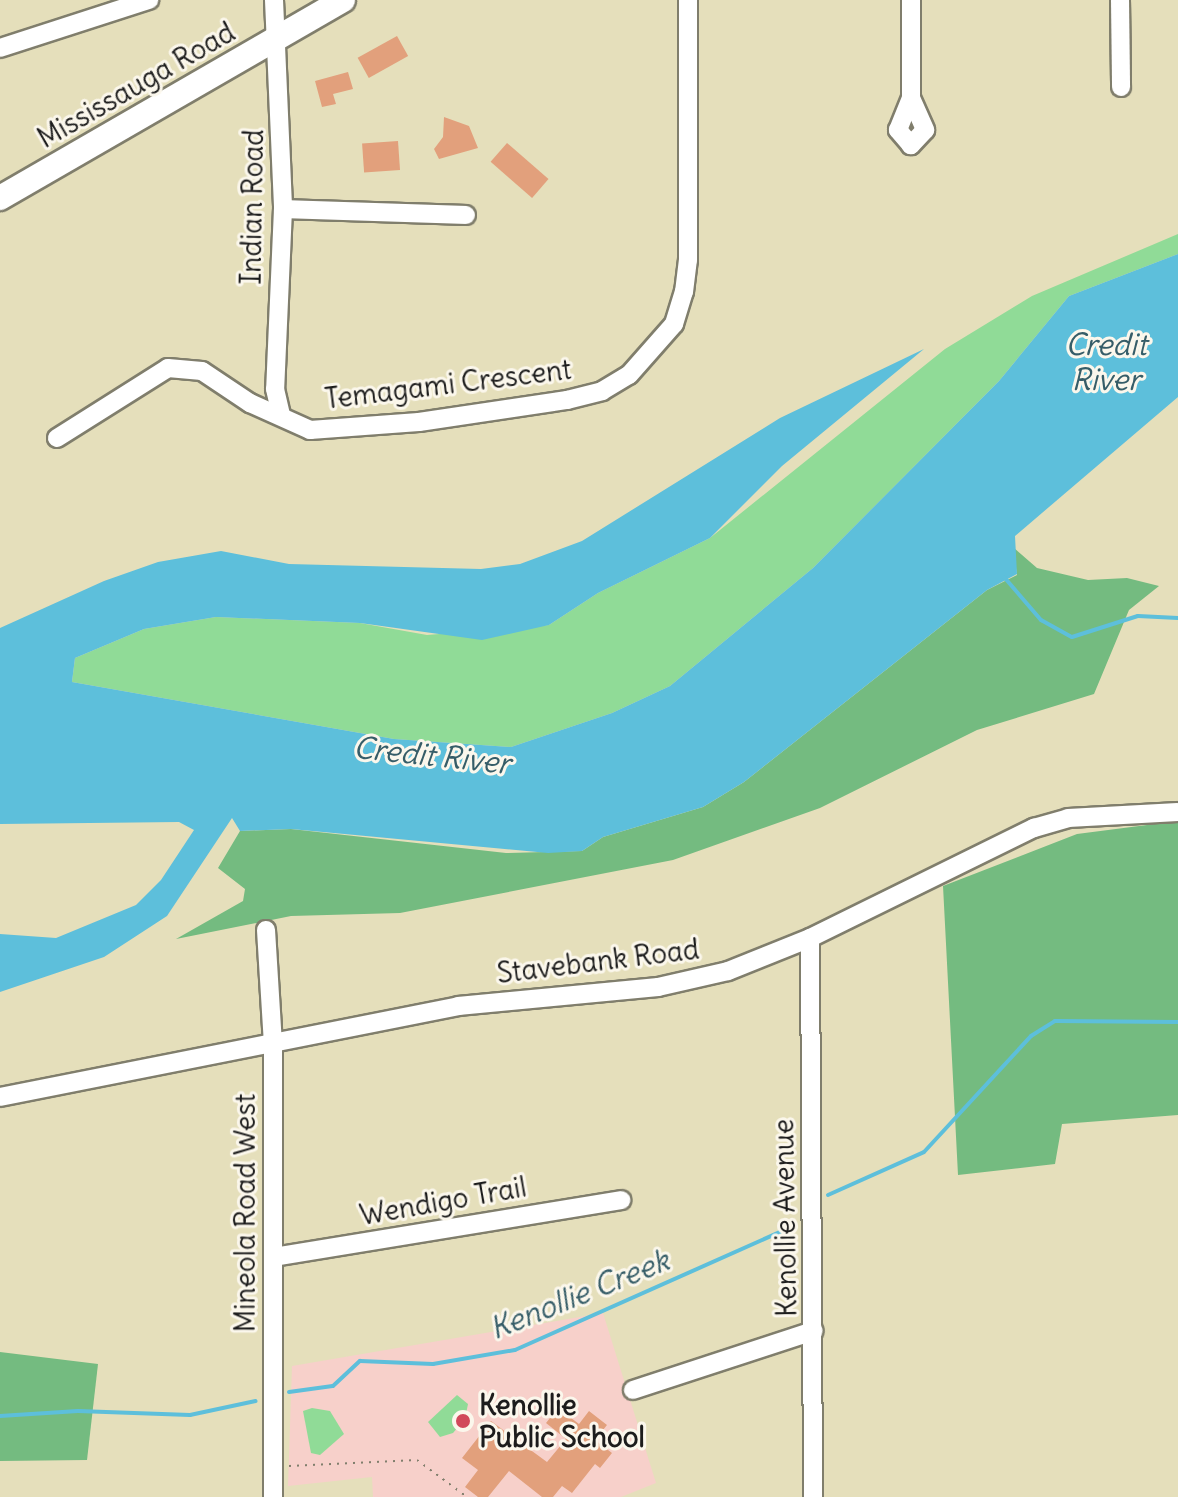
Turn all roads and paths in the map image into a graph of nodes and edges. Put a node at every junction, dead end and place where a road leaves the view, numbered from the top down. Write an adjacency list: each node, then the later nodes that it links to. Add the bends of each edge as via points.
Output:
1 (149, 0): 8 (street)
2 (274, 0): 7 (street, Indian Road)
3 (343, 0): 7 (main road, Mississauga Road)
4 (688, 0): 14 (street, Temagami Crescent, via 688,260 674,324 655,351 602,391 567,400 419,422 310,430 296,427)
5 (911, 0): 10 (street)
6 (1120, 0): 9 (street)
7 (277, 39): 11 (main road, Mississauga Road); 12 (street, Indian Road)
8 (0, 48)
9 (1121, 87)
10 (911, 98)
11 (0, 198)
12 (283, 209): 13 (street); 14 (street, Indian Road, via 275,389)
13 (466, 215)
14 (281, 414): 15 (street, Temagami Crescent, via 250,403 202,371 168,368)
15 (57, 438)
16 (1178, 812): 18 (street, Stavebank Road, via 1068,818 1034,828)
17 (266, 930): 19 (street, Mineola Road West)
18 (810, 938): 19 (street, Stavebank Road, via 728,971 658,987 458,1006); 23 (street, Kenollie Avenue)
19 (273, 1044): 20 (street, Stavebank Road); 22 (street, Mineola Road West)
20 (0, 1097)
21 (621, 1200): 22 (street, Wendigo Trail)
22 (274, 1257): 26 (street, Mineola Road West)
23 (814, 1331): 24 (street); 28 (street, Kenollie Avenue)
24 (633, 1390)
25 (286, 1466): 27 (path, via 417,1460)
26 (273, 1497)
27 (467, 1497)
28 (813, 1497)

